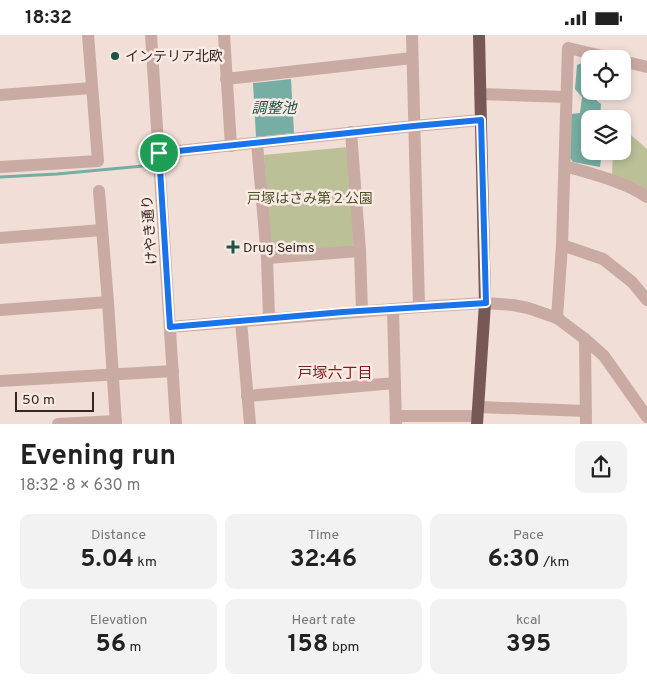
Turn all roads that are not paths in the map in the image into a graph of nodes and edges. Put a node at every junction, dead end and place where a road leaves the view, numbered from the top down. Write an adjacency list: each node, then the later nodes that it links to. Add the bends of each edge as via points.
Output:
1 (88, 35): 11 (street)
2 (151, 35): 20 (street, けやき通り)
3 (224, 35): 10 (street)
4 (412, 35): 7 (street)
5 (479, 35): 12 (main road)
6 (581, 51): 14 (street, via 568,48)
7 (412, 57): 10 (street); 16 (street)
8 (631, 63): 9 (street)
9 (647, 67)
10 (226, 79): 19 (street)
11 (92, 88): 13 (street); 22 (street, via 98,161)
12 (480, 94): 14 (street); 15 (main road)
13 (0, 95)
14 (566, 97): 21 (street)
15 (481, 120): 16 (street); 32 (main road)
16 (414, 126): 17 (street); 33 (street)
17 (351, 132): 18 (street); 28 (street)
18 (257, 143): 19 (street); 29 (street)
19 (231, 146): 20 (street)
20 (159, 153): 40 (street, けやき通り)
21 (565, 166): 24 (street, via 606,178); 27 (street)
22 (0, 167)
23 (99, 191): 25 (street)
24 (647, 197)
25 (102, 230): 26 (street); 31 (street)
26 (0, 237)
27 (562, 245): 30 (street, via 603,259 632,282); 38 (street)
28 (360, 251): 29 (street); 36 (street)
29 (267, 258): 37 (street)
30 (647, 300)
31 (108, 303): 35 (street); 43 (street)
32 (486, 303): 33 (street); 38 (street, via 528,308); 47 (main road)
33 (419, 307): 34 (street)
34 (393, 309): 36 (street); 45 (street)
35 (0, 310)
36 (362, 311): 37 (street)
37 (269, 318): 39 (street)
38 (557, 319): 41 (street)
39 (241, 321): 40 (street); 46 (street)
40 (170, 327): 42 (street, けやき通り)
41 (585, 339): 48 (street, via 604,356); 49 (street)
42 (173, 371): 43 (street); 53 (street, けやき通り)
43 (114, 375): 44 (street); 51 (street)
44 (0, 381)
45 (395, 383): 46 (street); 50 (street)
46 (247, 396): 54 (street)
47 (478, 415): 49 (street); 50 (street)
48 (647, 417)
49 (586, 418)
50 (396, 420)
51 (116, 422): 52 (street)
52 (58, 424)
53 (176, 424)
54 (250, 424)

